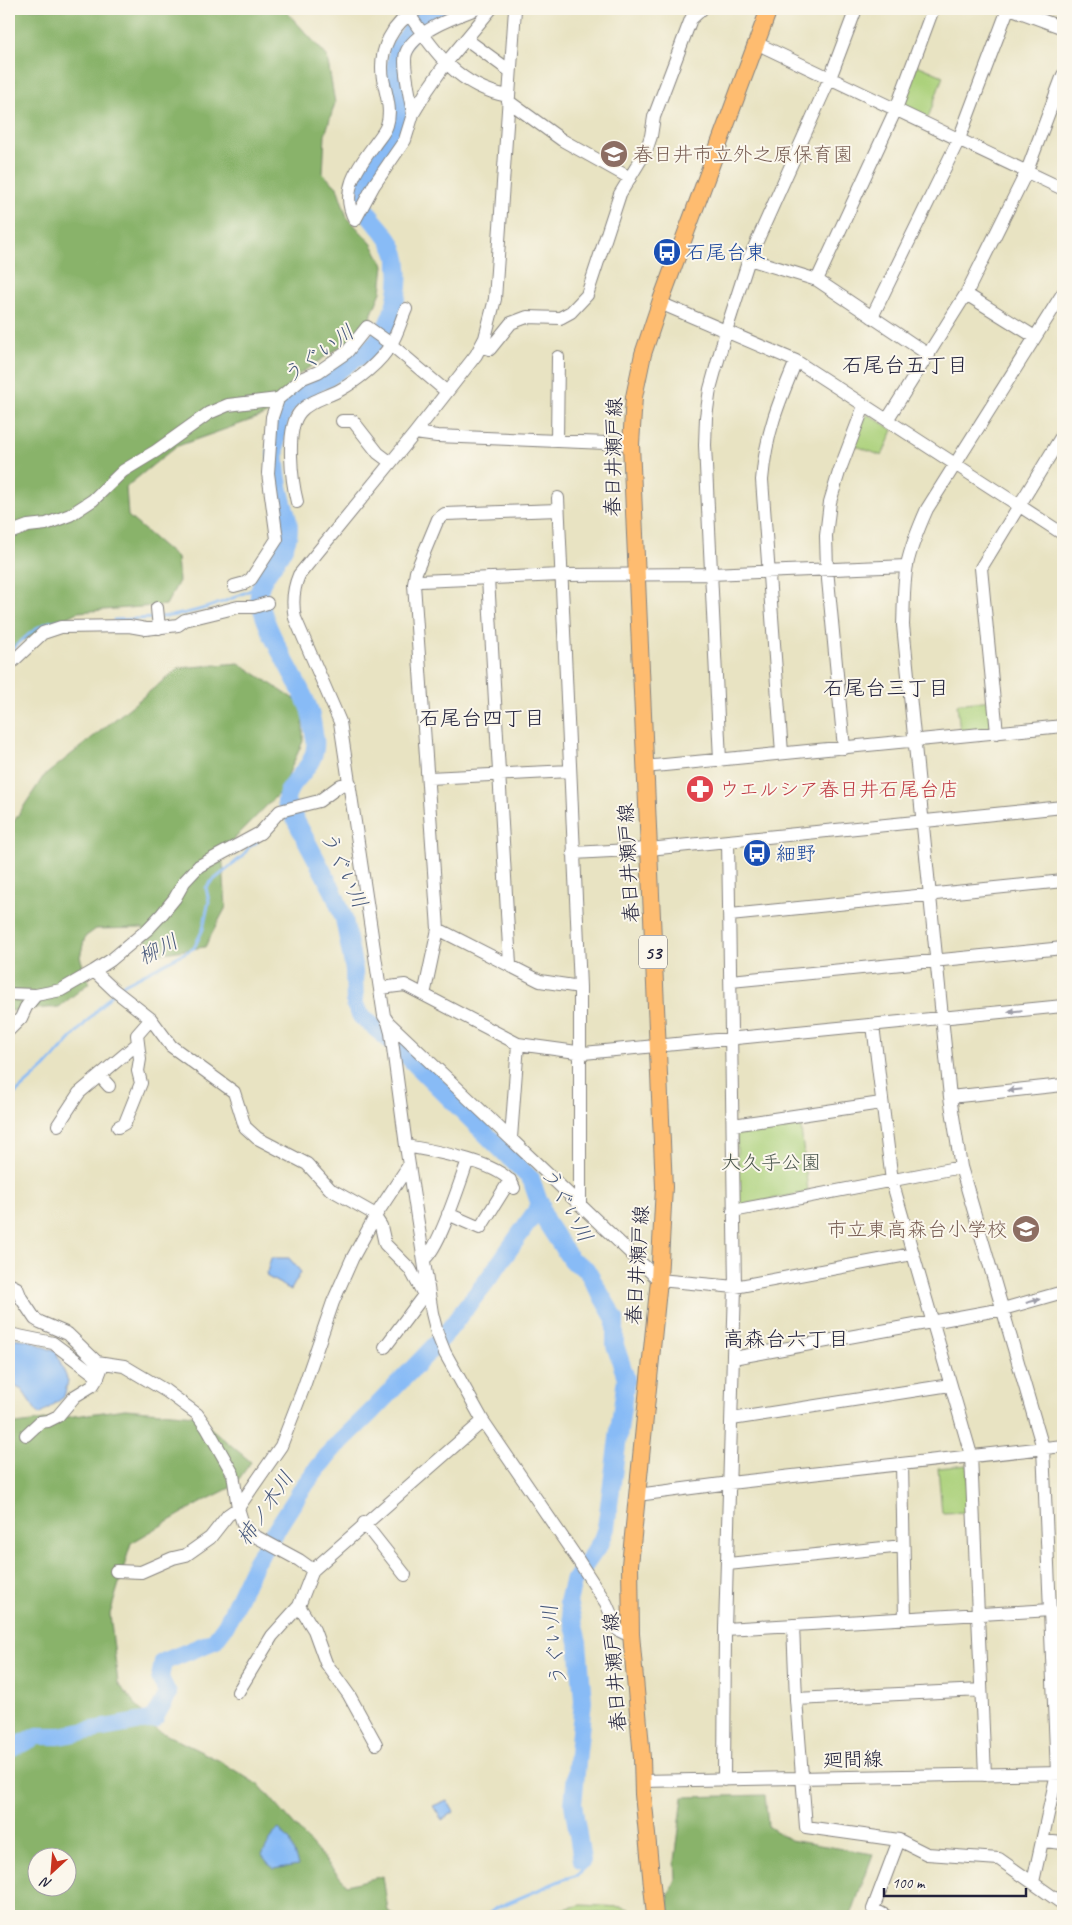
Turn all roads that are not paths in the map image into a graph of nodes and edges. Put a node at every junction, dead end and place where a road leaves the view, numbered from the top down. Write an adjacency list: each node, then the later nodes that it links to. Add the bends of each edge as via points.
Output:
1 (476, 9): 12 (street, via 433,27)
2 (491, 9): 13 (street)
3 (515, 9): 16 (street)
4 (702, 9): 24 (street, via 691,19 654,117 646,151)
5 (769, 9): 14 (main road, 春日井瀬戸線 / 53)
6 (856, 9): 18 (street)
7 (933, 9): 20 (street)
8 (1008, 9): 22 (street)
9 (1012, 9): 11 (street)
10 (414, 10): 12 (street); 21 (street, via 396,26 384,48 382,63 389,109 388,125 351,181 349,195 355,220 405,140)
11 (1063, 28)
12 (422, 36): 15 (street); 21 (street, via 405,54)
13 (466, 39): 15 (street); 16 (street)
14 (756, 42): 18 (street); 30 (main road, 春日井瀬戸線 / 53)
15 (446, 63): 19 (street, via 479,88); 21 (street)
16 (510, 71): 19 (street)
17 (1063, 74): 23 (street)
18 (830, 78): 20 (street); 26 (street)
19 (508, 98): 24 (street, via 562,140); 36 (street, via 495,299)
20 (896, 109): 22 (street); 27 (street)
21 (413, 114)
22 (959, 139): 23 (street); 32 (street)
23 (1027, 171): 25 (street); 29 (street)
24 (630, 178): 36 (street, via 620,194 587,295 560,318 527,317 512,323 490,349)
25 (1063, 189)
26 (749, 259): 27 (street); 33 (street)
27 (817, 280): 32 (street)
28 (1063, 293): 34 (street)
29 (966, 294): 34 (street); 37 (street)
30 (660, 303): 33 (street); 50 (main road, 春日井瀬戸線 / 53, via 643,354 634,397)
31 (406, 309): 35 (street)
32 (872, 317): 37 (street)
33 (726, 331): 39 (street); 61 (street, via 706,417)
34 (1035, 338): 52 (street)
35 (390, 343): 40 (street); 41 (street, via 367,327 347,352 303,378); 49 (street, via 368,369 342,389 308,404 299,413)
36 (481, 346): 40 (street)
37 (929, 354): 43 (street)
38 (558, 357): 47 (street)
39 (796, 361): 42 (street); 59 (street, via 768,435 764,458 762,480)
40 (447, 392): 45 (street)
41 (278, 399): 48 (street); 55 (street, via 228,405 209,413 124,471 93,500 70,515)
42 (864, 406): 43 (street); 58 (street, via 830,502)
43 (887, 420): 52 (street)
44 (342, 421): 51 (street, via 353,421 378,453)
45 (415, 433): 47 (street); 51 (street)
46 (1063, 434): 54 (street)
47 (557, 441): 50 (street)
48 (269, 444): 49 (street); 65 (street, via 268,473 277,539 251,579)
49 (292, 444): 53 (street)
50 (631, 444): 60 (main road, 春日井瀬戸線 / 53)
51 (390, 462): 80 (street, via 299,575 294,589 295,618 340,722)
52 (955, 463): 54 (street); 57 (street, via 927,509)
53 (297, 502)
54 (1020, 505): 56 (street); 71 (street, via 981,568)
55 (9, 533)
56 (1063, 534)
57 (907, 566): 58 (street); 72 (street, via 903,625)
58 (826, 569): 59 (street); 73 (street)
59 (769, 571): 61 (street); 74 (street)
60 (635, 574): 61 (street); 62 (street); 76 (main road, 春日井瀬戸線 / 53)
61 (711, 574): 75 (street)
62 (561, 575): 63 (street); 64 (street, via 558,504 445,514 438,519); 77 (street)
63 (488, 578): 64 (street, via 420,581); 78 (street)
64 (414, 584): 79 (street)
65 (234, 586)
66 (267, 603): 68 (street, via 238,607)
67 (157, 608): 68 (street)
68 (159, 628): 69 (street, via 61,626 43,633)
69 (9, 665)
70 (1063, 726): 71 (street)
71 (997, 733): 72 (street)
72 (916, 740): 73 (street); 82 (street)
73 (844, 748): 74 (street)
74 (782, 753): 75 (street)
75 (720, 760): 76 (street)
76 (644, 768): 84 (main road, 春日井瀬戸線 / 53)
77 (570, 771): 78 (street); 85 (street)
78 (499, 775): 79 (street); 92 (street)
79 (429, 778): 89 (street)
80 (350, 783): 93 (street, via 319,801 280,811 260,833 199,866 148,929); 96 (street)
81 (1063, 807): 82 (street)
82 (923, 821): 83 (street); 87 (street)
83 (728, 841): 84 (street); 88 (street)
84 (649, 849): 85 (street); 109 (main road, 春日井瀬戸線 / 53)
85 (574, 853): 95 (street)
86 (1063, 881): 87 (street)
87 (930, 895): 88 (street); 91 (street)
88 (730, 915): 94 (street)
89 (438, 929): 92 (street); 98 (street)
90 (1063, 948): 91 (street)
91 (937, 960): 94 (street); 101 (street)
92 (510, 965): 95 (street, via 540,981)
93 (94, 971): 99 (street, via 61,990); 102 (street)
94 (731, 981): 106 (street)
95 (580, 987): 110 (street)
96 (381, 988): 98 (street, via 405,985); 105 (street, via 384,1016)
97 (9, 994): 99 (street)
98 (424, 994): 108 (street)
99 (36, 996): 104 (street)
100 (1063, 1006): 101 (street, one-way to 101)
101 (942, 1018): 103 (street); 112 (street)
102 (151, 1019): 107 (street, via 137,1036); 126 (street, via 171,1046 234,1092 245,1127 257,1138 307,1164 330,1189)
103 (873, 1025): 106 (street); 113 (street)
104 (9, 1030)
105 (390, 1033): 117 (street); 118 (street)
106 (731, 1039): 109 (street); 115 (street)
107 (137, 1044): 114 (street, via 105,1081 79,1093); 116 (street, via 141,1083 125,1123)
108 (518, 1044): 110 (street); 117 (street)
109 (657, 1046): 110 (street); 129 (main road, 春日井瀬戸線 / 53, via 664,1187)
110 (580, 1052): 123 (street)
111 (1063, 1085): 112 (street, one-way to 112)
112 (950, 1097): 121 (street)
113 (882, 1103): 115 (street); 122 (street)
114 (58, 1125)
115 (733, 1125): 124 (street)
116 (118, 1128)
117 (511, 1138): 123 (street)
118 (406, 1146): 119 (street); 120 (street)
119 (468, 1160): 125 (street); 125 (street, via 488,1166 512,1184 480,1228)
120 (409, 1165): 126 (street); 128 (street)
121 (961, 1167): 122 (street); 134 (street)
122 (892, 1181): 124 (street); 127 (street)
123 (580, 1204): 129 (street)
124 (734, 1210): 131 (street)
125 (448, 1214): 128 (street, via 429,1256)
126 (375, 1216): 133 (street, via 385,1244 410,1269); 151 (street, via 333,1302 281,1446)
127 (912, 1254): 131 (street); 135 (street)
128 (424, 1259): 133 (street)
129 (659, 1280): 131 (street); 150 (main road, 春日井瀬戸線 / 53)
130 (9, 1284): 139 (street, via 17,1288 35,1319 68,1334)
131 (735, 1287): 138 (street)
132 (1063, 1292): 134 (street, one-way to 132)
133 (427, 1295): 137 (street); 143 (street, via 445,1353)
134 (1004, 1309): 135 (street); 146 (street)
135 (932, 1321): 138 (street); 141 (street)
136 (9, 1334): 140 (street, via 52,1343)
137 (385, 1347)
138 (733, 1358): 142 (street)
139 (103, 1364): 140 (street); 151 (street, via 124,1366 197,1414 234,1474)
140 (98, 1377): 144 (street, via 93,1385 71,1399 58,1416 40,1422)
141 (950, 1385): 142 (street); 147 (street)
142 (732, 1419): 149 (street)
143 (483, 1421): 152 (street); 164 (street, via 606,1603 618,1630)
144 (26, 1435)
145 (1063, 1446): 146 (street)
146 (1043, 1448): 147 (street); 159 (street)
147 (971, 1455): 148 (street); 160 (street)
148 (902, 1464): 149 (street); 153 (street)
149 (730, 1482): 150 (street); 154 (street)
150 (637, 1495): 164 (main road, 春日井瀬戸線 / 53, via 630,1565)
151 (238, 1508): 155 (street, via 243,1524 251,1534); 156 (street, via 228,1515 210,1538 186,1555 141,1572)
152 (364, 1523): 155 (street); 157 (street)
153 (903, 1546): 154 (street); 161 (street)
154 (728, 1564): 163 (street)
155 (313, 1570): 158 (street)
156 (116, 1571)
157 (404, 1575)
158 (299, 1606): 166 (street, via 272,1636); 168 (street, via 314,1630 326,1663 349,1695)
159 (1051, 1610): 160 (street); 169 (street)
160 (977, 1614): 161 (street); 165 (street)
161 (905, 1619): 162 (street)
162 (793, 1625): 163 (street); 167 (street)
163 (726, 1629): 172 (street)
164 (631, 1634): 173 (main road, 春日井瀬戸線 / 53)
165 (981, 1690): 167 (street); 170 (street)
166 (238, 1692)
167 (796, 1698): 171 (street)
168 (376, 1744)
169 (1060, 1773): 170 (street, 廻間線); 175 (street)
170 (985, 1775): 171 (street, 廻間線)
171 (802, 1778): 172 (street, 廻間線); 174 (street, via 806,1827)
172 (724, 1780): 173 (street, 廻間線)
173 (642, 1781): 179 (main road, 春日井瀬戸線 / 53)
174 (899, 1840): 177 (street, via 927,1854 999,1859); 180 (street, via 872,1909)
175 (1043, 1841): 176 (street); 177 (street)
176 (1063, 1843)
177 (1033, 1882): 178 (street)
178 (1063, 1904)
179 (655, 1916)
180 (886, 1916)

